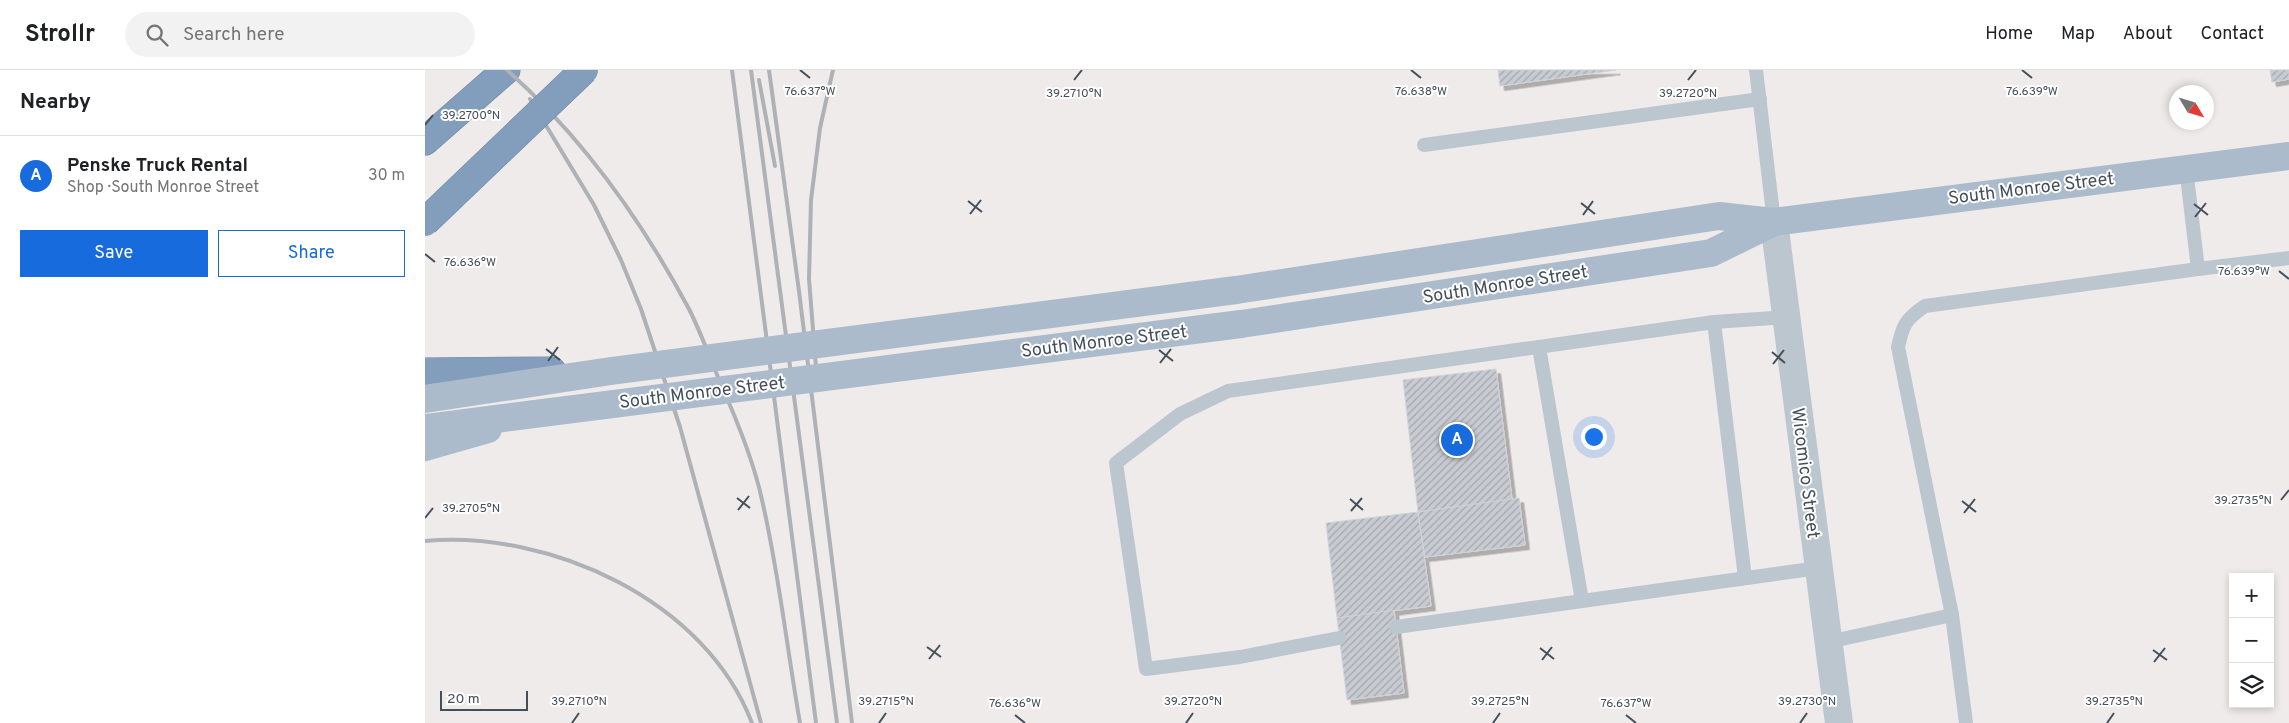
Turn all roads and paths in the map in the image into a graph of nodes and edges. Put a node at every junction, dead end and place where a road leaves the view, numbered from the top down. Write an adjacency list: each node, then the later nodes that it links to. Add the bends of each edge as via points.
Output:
1 (506, 70): 5 (highway)
2 (583, 70): 9 (highway, bridge)
3 (1756, 70): 4 (lane)
4 (1760, 99): 6 (lane); 10 (lane)
5 (425, 141)
6 (1424, 145)
7 (2289, 156): 8 (main road, South Monroe Street)
8 (2186, 168): 10 (main road, South Monroe Street); 12 (lane)
9 (425, 222)
10 (1774, 222): 13 (street, Wicomico Street); 16 (main road, South Monroe Street, bridge, via 1719,216 1235,290); 19 (main road, South Monroe Street, bridge, via 1711,253 1241,324)
11 (2289, 258): 12 (lane)
12 (2198, 270): 25 (lane, via 1925,306 1902,328 1898,347)
13 (1786, 316): 14 (lane); 22 (street, Wicomico Street)
14 (1714, 322): 15 (lane); 23 (lane)
15 (1539, 347): 24 (lane); 27 (lane, via 1228,391 1180,414 1116,463 1146,670 1240,657)
16 (611, 371): 17 (highway, bridge); 18 (main road, South Monroe Street, bridge)
17 (425, 372)
18 (425, 399)
19 (551, 411): 20 (main road, South Monroe Street, bridge); 21 (main road, bridge)
20 (425, 428)
21 (425, 447)
22 (1819, 568): 23 (lane); 28 (street, Wicomico Street)
23 (1745, 578): 24 (lane)
24 (1582, 601): 26 (lane)
25 (1952, 615): 28 (lane); 30 (lane)
26 (1396, 627)
27 (1339, 638)
28 (1828, 642): 29 (street, Wicomico Street)
29 (1839, 723)
30 (1966, 723)

